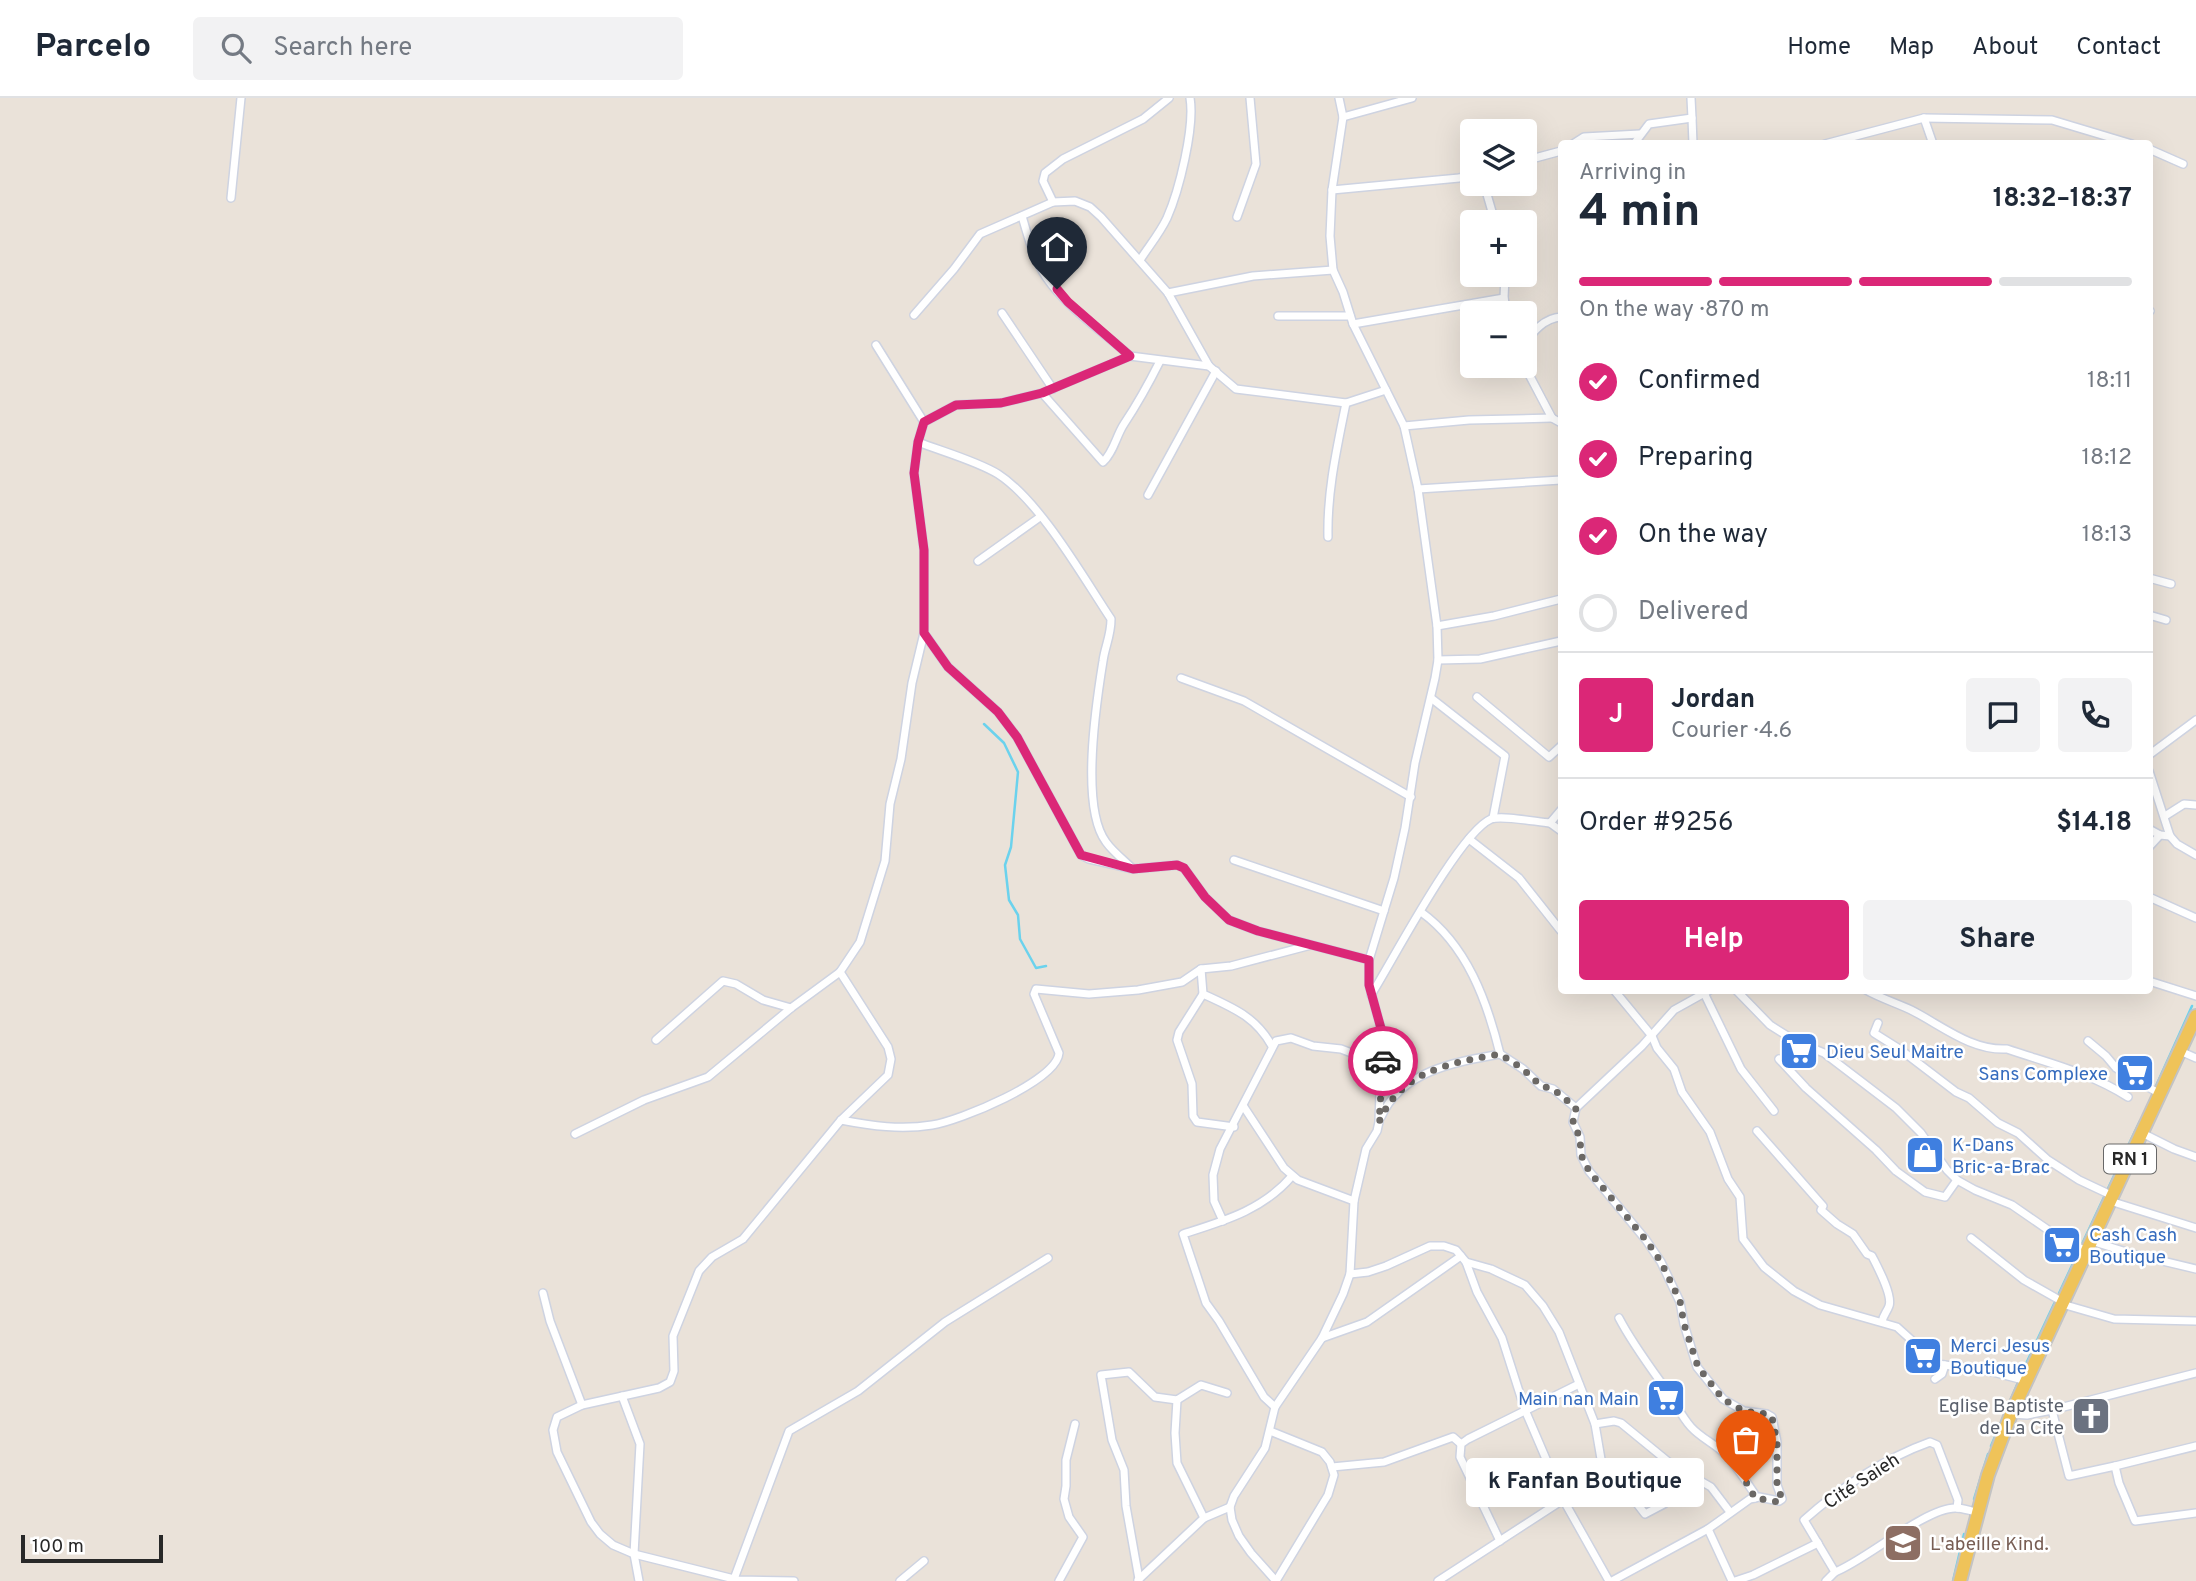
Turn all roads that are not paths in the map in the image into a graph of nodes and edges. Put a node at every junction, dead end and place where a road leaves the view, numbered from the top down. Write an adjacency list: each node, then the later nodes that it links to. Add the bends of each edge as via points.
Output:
1 (241, 98): 24 (street)
2 (1169, 98): 25 (street, via 1143,119 1063,159 1045,173)
3 (1190, 98): 28 (street, via 1191,124 1173,202)
4 (1250, 98): 27 (street, via 1256,164)
5 (1339, 98): 8 (street)
6 (1412, 98): 8 (street)
7 (1691, 98): 9 (street)
8 (1343, 117): 23 (street)
9 (1692, 118): 11 (street, via 1649,124); 14 (street)
10 (1924, 118): 15 (street); 16 (street); 17 (street, via 2052,120)
11 (1640, 134): 12 (street); 13 (street)
12 (1579, 140)
13 (1636, 140)
14 (1693, 140)
15 (1840, 140)
16 (1932, 140)
17 (2119, 140)
18 (2153, 151): 21 (street)
19 (1558, 152): 20 (street)
20 (1537, 157)
21 (2183, 164)
22 (1460, 178): 23 (street)
23 (1332, 190): 29 (street)
24 (231, 198)
25 (1053, 202): 26 (street); 28 (street, via 1075,201 1090,207)
26 (1022, 216): 35 (street, via 981,234); 41 (street, via 1046,277)
27 (1237, 217)
28 (1140, 260): 31 (street)
29 (1334, 270): 31 (street, via 1252,276); 38 (street)
30 (1504, 287): 32 (street)
31 (1168, 293): 43 (street)
32 (1504, 298): 33 (street); 38 (street)
33 (1505, 301)
34 (1002, 313): 45 (street)
35 (914, 315)
36 (1278, 316): 38 (street)
37 (1558, 317): 39 (street)
38 (1351, 320): 46 (street)
39 (1537, 330)
40 (876, 345): 51 (street)
41 (1130, 356): 42 (street); 45 (street)
42 (1160, 361): 43 (street); 47 (street, via 1103,462)
43 (1213, 368): 48 (street, via 1236,388); 56 (street)
44 (1531, 378): 49 (street)
45 (1053, 389): 47 (street)
46 (1386, 390): 48 (street); 52 (street)
47 (1042, 393): 51 (street, via 1001,403 956,405)
48 (1346, 403): 58 (street, via 1327,507)
49 (1552, 418): 50 (street); 52 (street)
50 (1558, 421)
51 (924, 422): 53 (street)
52 (1404, 426): 55 (street)
53 (918, 442): 57 (street, via 997,473); 66 (street, via 914,473 924,550)
54 (1558, 480): 55 (street)
55 (1419, 489): 65 (street)
56 (1148, 495)
57 (1040, 517): 59 (street); 90 (street, via 1111,619 1091,749 1095,821 1106,842)
58 (1328, 537)
59 (978, 561)
60 (2153, 579): 61 (street)
61 (2171, 584)
62 (1558, 600): 65 (street)
63 (2153, 616): 64 (street)
64 (2166, 620)
65 (1437, 626): 68 (street)
66 (924, 633): 90 (street, via 948,667 998,712 1017,737 1081,855); 99 (street, via 890,804 885,861 860,942)
67 (1558, 642): 68 (street, via 1480,659)
68 (1438, 660): 71 (street)
69 (1181, 678): 76 (street, via 1244,701)
70 (1477, 697): 73 (street, via 1549,757)
71 (1431, 698): 76 (street); 80 (street, via 1505,756)
72 (2196, 720): 74 (street)
73 (1558, 749)
74 (2153, 752)
75 (2153, 782): 79 (street)
76 (1411, 797): 92 (street)
77 (2196, 805): 79 (street, via 2185,804)
78 (1558, 814): 81 (street)
79 (2165, 816): 85 (street)
80 (1493, 818): 81 (street); 86 (street)
81 (1550, 823): 82 (street)
82 (1558, 829)
83 (2153, 831): 84 (street)
84 (2160, 835): 85 (street); 87 (street)
85 (2170, 836): 88 (street)
86 (1469, 839): 93 (street); 95 (street, via 1519,878)
87 (2153, 843)
88 (2196, 855)
89 (1234, 860): 92 (street)
90 (1133, 869): 96 (street, via 1177,865 1229,920)
91 (2153, 900): 94 (street)
92 (1384, 911): 97 (street)
93 (1421, 912): 107 (street); 117 (street, via 1447,935 1473,974)
94 (2196, 918)
95 (1558, 927)
96 (1311, 945): 97 (street); 98 (street, via 1231,966)
97 (1369, 960): 107 (street)
98 (1200, 969): 101 (street); 126 (street, via 1182,982 1138,990 1089,994 1036,989 1034,994 1059,1053 1058,1062 1036,1082 933,1125 883,1128)
99 (841, 972): 109 (street); 126 (street, via 891,1059 888,1075)
100 (2153, 982): 108 (street)
101 (1203, 994): 115 (street, via 1237,1009 1263,1030); 128 (street, via 1177,1040 1193,1091 1192,1116 1197,1122)
102 (1617, 994): 112 (street)
103 (1705, 994): 112 (street, via 1674,1010)
104 (1707, 994): 125 (street, via 1741,1069)
105 (1740, 994): 134 (street, via 1770,1025 1825,1053 1896,1108)
106 (1875, 994): 122 (street, via 1959,1038 2083,1074)
107 (1371, 996): 120 (street, via 1382,1032)
108 (2196, 996)
109 (791, 1008): 113 (street, via 723,981); 131 (street, via 708,1077 644,1100)
110 (2196, 1016): 116 (main road, RN 1)
111 (1878, 1023): 135 (street, via 1874,1033 2018,1133 2048,1160)
112 (1652, 1036): 124 (street); 149 (street, via 1710,1132 1740,1197 1743,1238 1759,1261 1794,1291 1820,1305)
113 (656, 1040)
114 (2088, 1041): 121 (street, via 2116,1068)
115 (1272, 1046): 120 (street, via 1291,1038 1341,1049); 123 (street)
116 (2180, 1051): 118 (street); 121 (main road, RN 1)
117 (1500, 1054): 124 (street); 127 (street, via 1419,1076 1397,1091)
118 (2196, 1058)
119 (1779, 1059): 134 (street, via 1896,1171 1925,1192 1945,1197)
120 (1383, 1065): 127 (street)
121 (2160, 1094): 130 (main road, RN 1)
122 (2128, 1097)
123 (1244, 1107): 128 (street); 133 (street)
124 (1576, 1108): 173 (street, via 1573,1122 1581,1155 1661,1262 1680,1301 1698,1367 1723,1399 1744,1411 1772,1417 1782,1499)
125 (1774, 1111)
126 (841, 1121): 157 (street, via 743,1239 699,1271 673,1336 670,1382)
127 (1379, 1122): 136 (street, via 1366,1149)
128 (1234, 1126): 137 (street, via 1220,1149 1213,1175 1214,1201)
129 (1757, 1131): 149 (street, via 1823,1206 1821,1210 1853,1234 1872,1256 1890,1301)
130 (2142, 1133): 132 (street); 135 (main road, RN 1)
131 (575, 1134)
132 (2196, 1157)
133 (1292, 1176): 136 (street); 137 (street, via 1269,1200)
134 (1957, 1180): 140 (street, via 2012,1205)
135 (2109, 1196): 138 (street); 140 (main road, RN 1)
136 (1354, 1201): 144 (street)
137 (1223, 1221): 160 (street, via 1183,1234 1206,1303)
138 (2196, 1228)
139 (1971, 1238): 146 (street)
140 (2084, 1247): 143 (street); 146 (main road, RN 1)
141 (1048, 1258): 187 (street, via 946,1322 858,1391 789,1431)
142 (1463, 1259): 144 (street, via 1456,1250 1430,1246 1368,1272); 150 (street, via 1367,1322); 155 (street, via 1525,1285 1559,1332); 162 (street, via 1502,1338)
143 (2196, 1269)
144 (1350, 1274): 150 (street)
145 (543, 1293): 159 (street)
146 (2059, 1301): 148 (street, via 2114,1319); 154 (main road, RN 1)
147 (1619, 1318): 173 (street, via 1685,1420 1723,1452)
148 (2196, 1321)
149 (1882, 1322): 151 (street, via 1897,1327)
150 (1322, 1338): 160 (street)
151 (1945, 1365): 153 (street); 154 (street)
152 (2196, 1373): 161 (street)
153 (1935, 1379)
154 (2020, 1380): 163 (main road, RN 1)
155 (1579, 1384): 162 (street); 165 (street)
156 (1227, 1393): 158 (street, via 1201,1385)
157 (622, 1396): 159 (street); 184 (street, via 640,1444)
158 (1177, 1400): 180 (street, via 1177,1463); 188 (street, via 1155,1397 1129,1372 1101,1375 1112,1440 1124,1470)
159 (582, 1405): 184 (street, via 557,1417 553,1430 557,1452 600,1534)
160 (1275, 1408): 166 (street)
161 (2052, 1409): 163 (street); 169 (street, via 2069,1476)
162 (1525, 1410): 167 (street); 174 (street)
163 (2011, 1414): 178 (main road, RN 1)
164 (1075, 1424): 192 (street, via 1066,1460 1064,1499 1069,1517 1083,1537)
165 (1595, 1424): 171 (street); 172 (street, via 1621,1423)
166 (1270, 1431): 170 (street, via 1322,1452); 175 (street)
167 (1461, 1444): 170 (street, via 1453,1437 1384,1462); 182 (street, via 1460,1457)
168 (2196, 1446): 169 (street)
169 (2115, 1466): 179 (street, via 2135,1521)
170 (1332, 1468): 193 (street, via 1328,1494)
171 (1601, 1472): 172 (street, via 1618,1479 1645,1514); 174 (street)
172 (1696, 1478): 177 (street, via 1711,1487)
173 (1755, 1498): 177 (street)
174 (1563, 1501): 182 (street); 195 (street)
175 (1230, 1507): 180 (street); 193 (street, via 1239,1536)
176 (1957, 1508): 178 (street); 183 (street, Cité Saieh, via 1948,1469 1937,1445 1930,1442 1896,1455 1804,1520); 186 (street, via 1914,1525)
177 (1730, 1512): 181 (street)
178 (1977, 1512): 198 (main road, RN 1)
179 (2196, 1513)
180 (1204, 1518): 188 (street)
181 (1708, 1529): 195 (street); 196 (street)
182 (1500, 1541): 194 (street)
183 (1818, 1543): 186 (street); 196 (street)
184 (634, 1554): 187 (street); 189 (street)
185 (924, 1561): 191 (street)
186 (1835, 1572): 197 (street)
187 (734, 1579): 190 (street)
188 (1138, 1580)
189 (639, 1581)
190 (794, 1581)
191 (900, 1581)
192 (1059, 1581)
193 (1276, 1581)
194 (1438, 1581)
195 (1611, 1581)
196 (1733, 1581)
197 (1826, 1581)
198 (1960, 1581)

